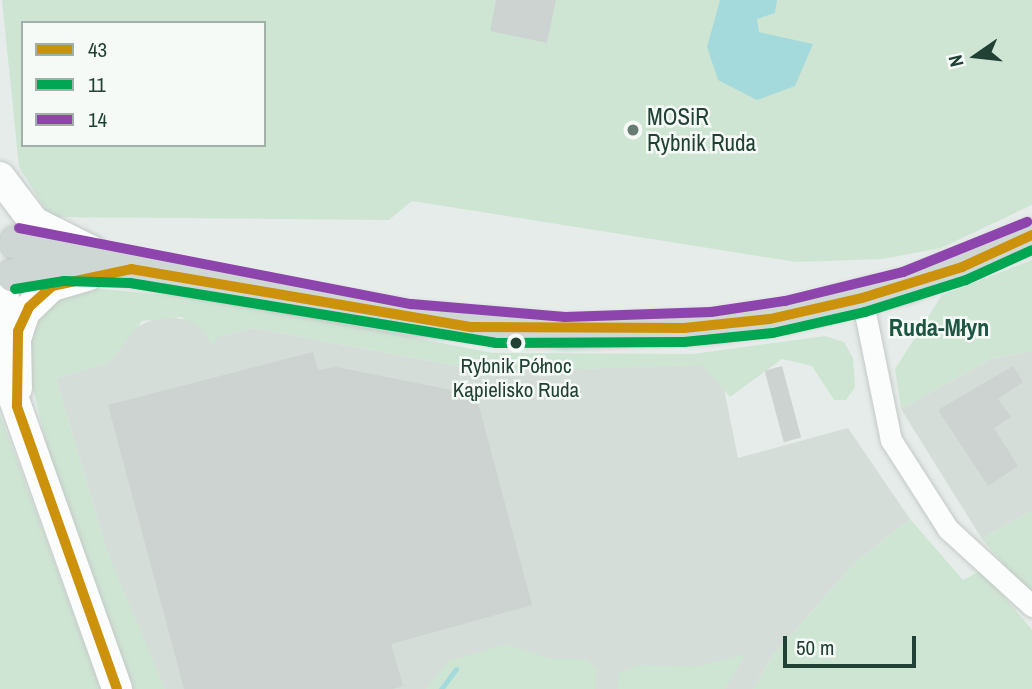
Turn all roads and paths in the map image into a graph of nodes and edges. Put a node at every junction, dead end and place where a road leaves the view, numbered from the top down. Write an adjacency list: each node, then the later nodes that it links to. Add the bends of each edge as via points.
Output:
1 (0, 177): 4 (main road, via 34,222)
2 (5, 226): 4 (main road); 5 (main road)
3 (1032, 235): 6 (main road, via 962,267)
4 (131, 269): 5 (main road, via 63,267); 6 (main road, via 496,329 712,326); 9 (main road, via 59,283 29,307 16,339)
5 (5, 283): 9 (main road)
6 (862, 298): 10 (street, via 881,411 901,458 951,532)
7 (0, 360): 9 (main road)
8 (0, 377): 9 (main road)
9 (17, 406): 11 (main road)
10 (1032, 606)
11 (117, 689)

